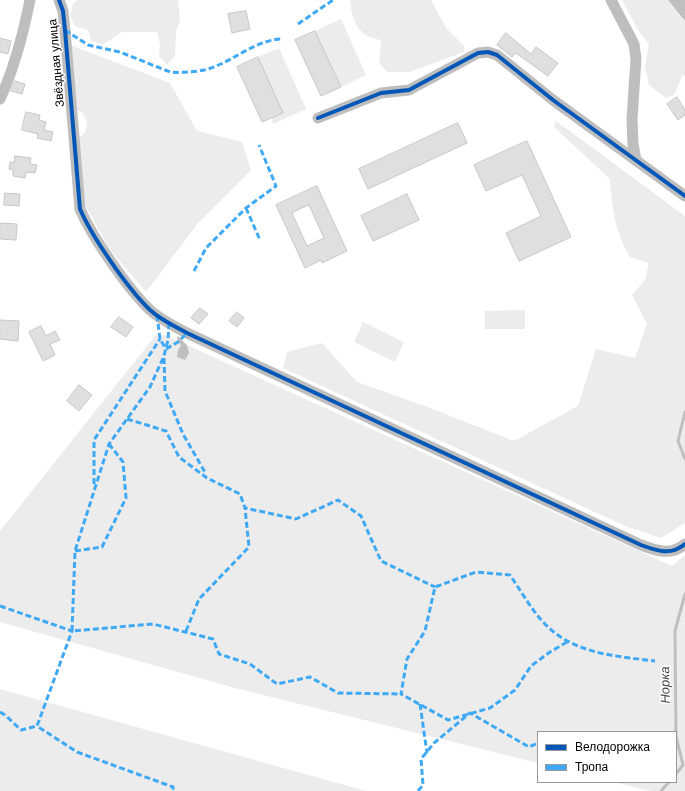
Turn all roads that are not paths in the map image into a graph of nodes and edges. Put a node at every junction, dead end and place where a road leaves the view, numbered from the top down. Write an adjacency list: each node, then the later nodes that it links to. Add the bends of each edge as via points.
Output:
1 (30, 0): 4 (street, via 20,46)
2 (59, 0): 8 (street, Звёздная улица, via 65,30 80,209 87,226 144,303 169,323 641,545 656,551 669,552)
3 (611, 0): 6 (street, via 634,44 636,59 632,119)
4 (0, 99)
5 (318, 118): 6 (street, via 381,93 409,90 478,53 488,52 497,55 553,100)
6 (636, 160): 7 (street)
7 (685, 196)
8 (685, 544)

